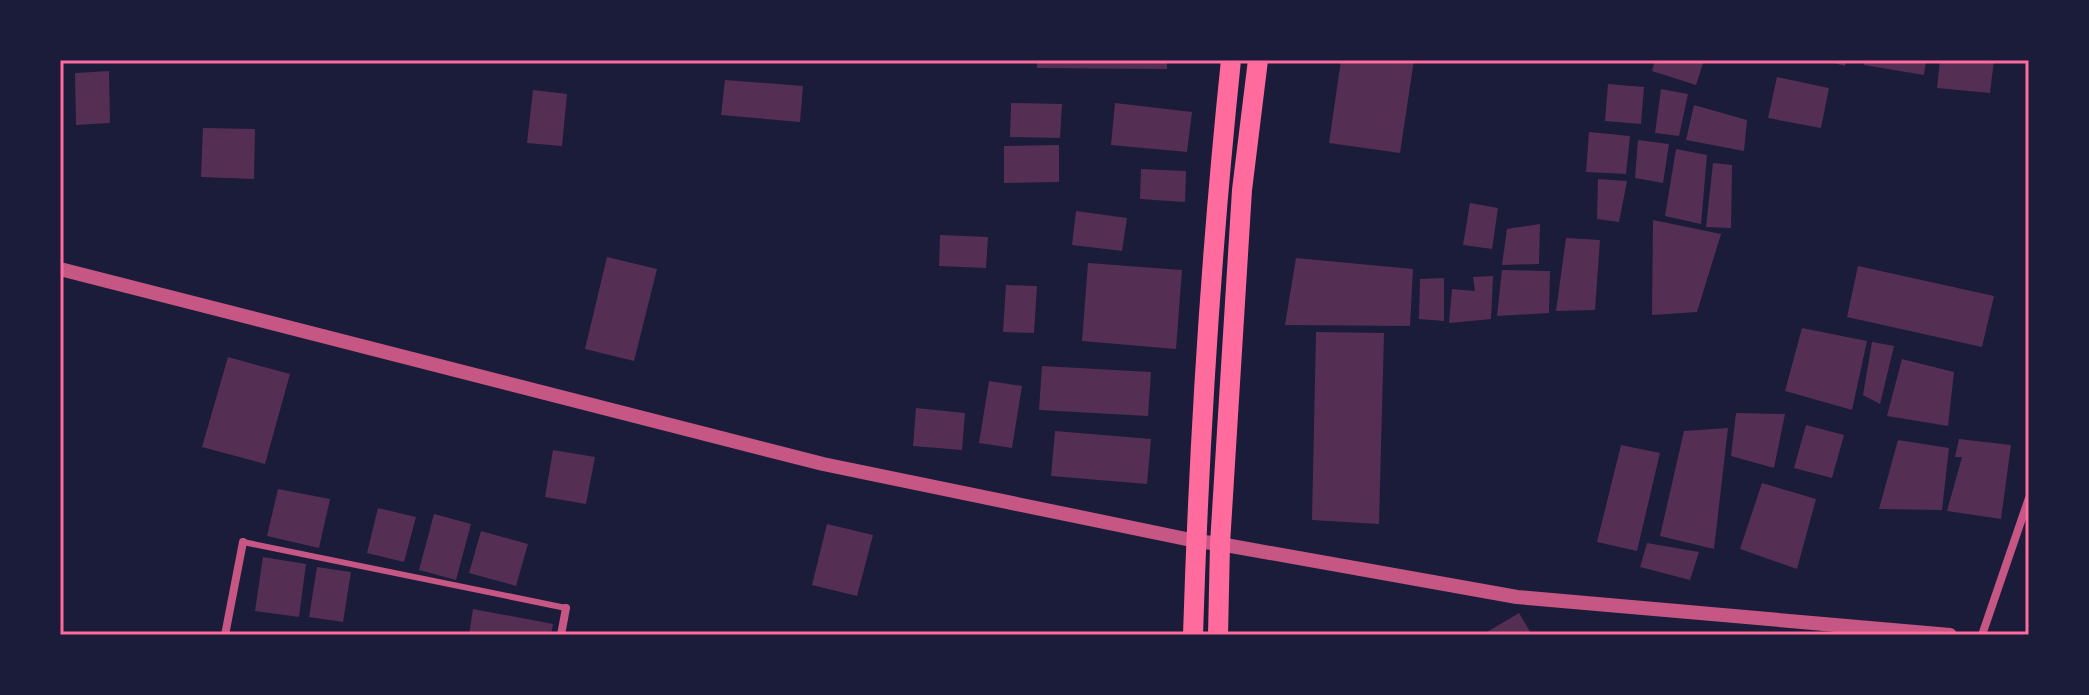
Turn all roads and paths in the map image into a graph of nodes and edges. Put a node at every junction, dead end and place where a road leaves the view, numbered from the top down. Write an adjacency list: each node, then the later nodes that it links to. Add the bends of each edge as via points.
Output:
1 (1231, 60): 5 (main road, via 1217,189)
2 (1258, 60): 7 (main road, via 1242,190)
3 (60, 269): 5 (street, via 823,464)
4 (2029, 498): 14 (street)
5 (1196, 541): 7 (street); 11 (main road)
6 (243, 542): 8 (lane); 9 (street)
7 (1220, 544): 12 (main road); 13 (street, via 1517,597)
8 (566, 608): 10 (street)
9 (225, 635)
10 (561, 635)
11 (1193, 635)
12 (1218, 635)
13 (1950, 635)
14 (1982, 635)

